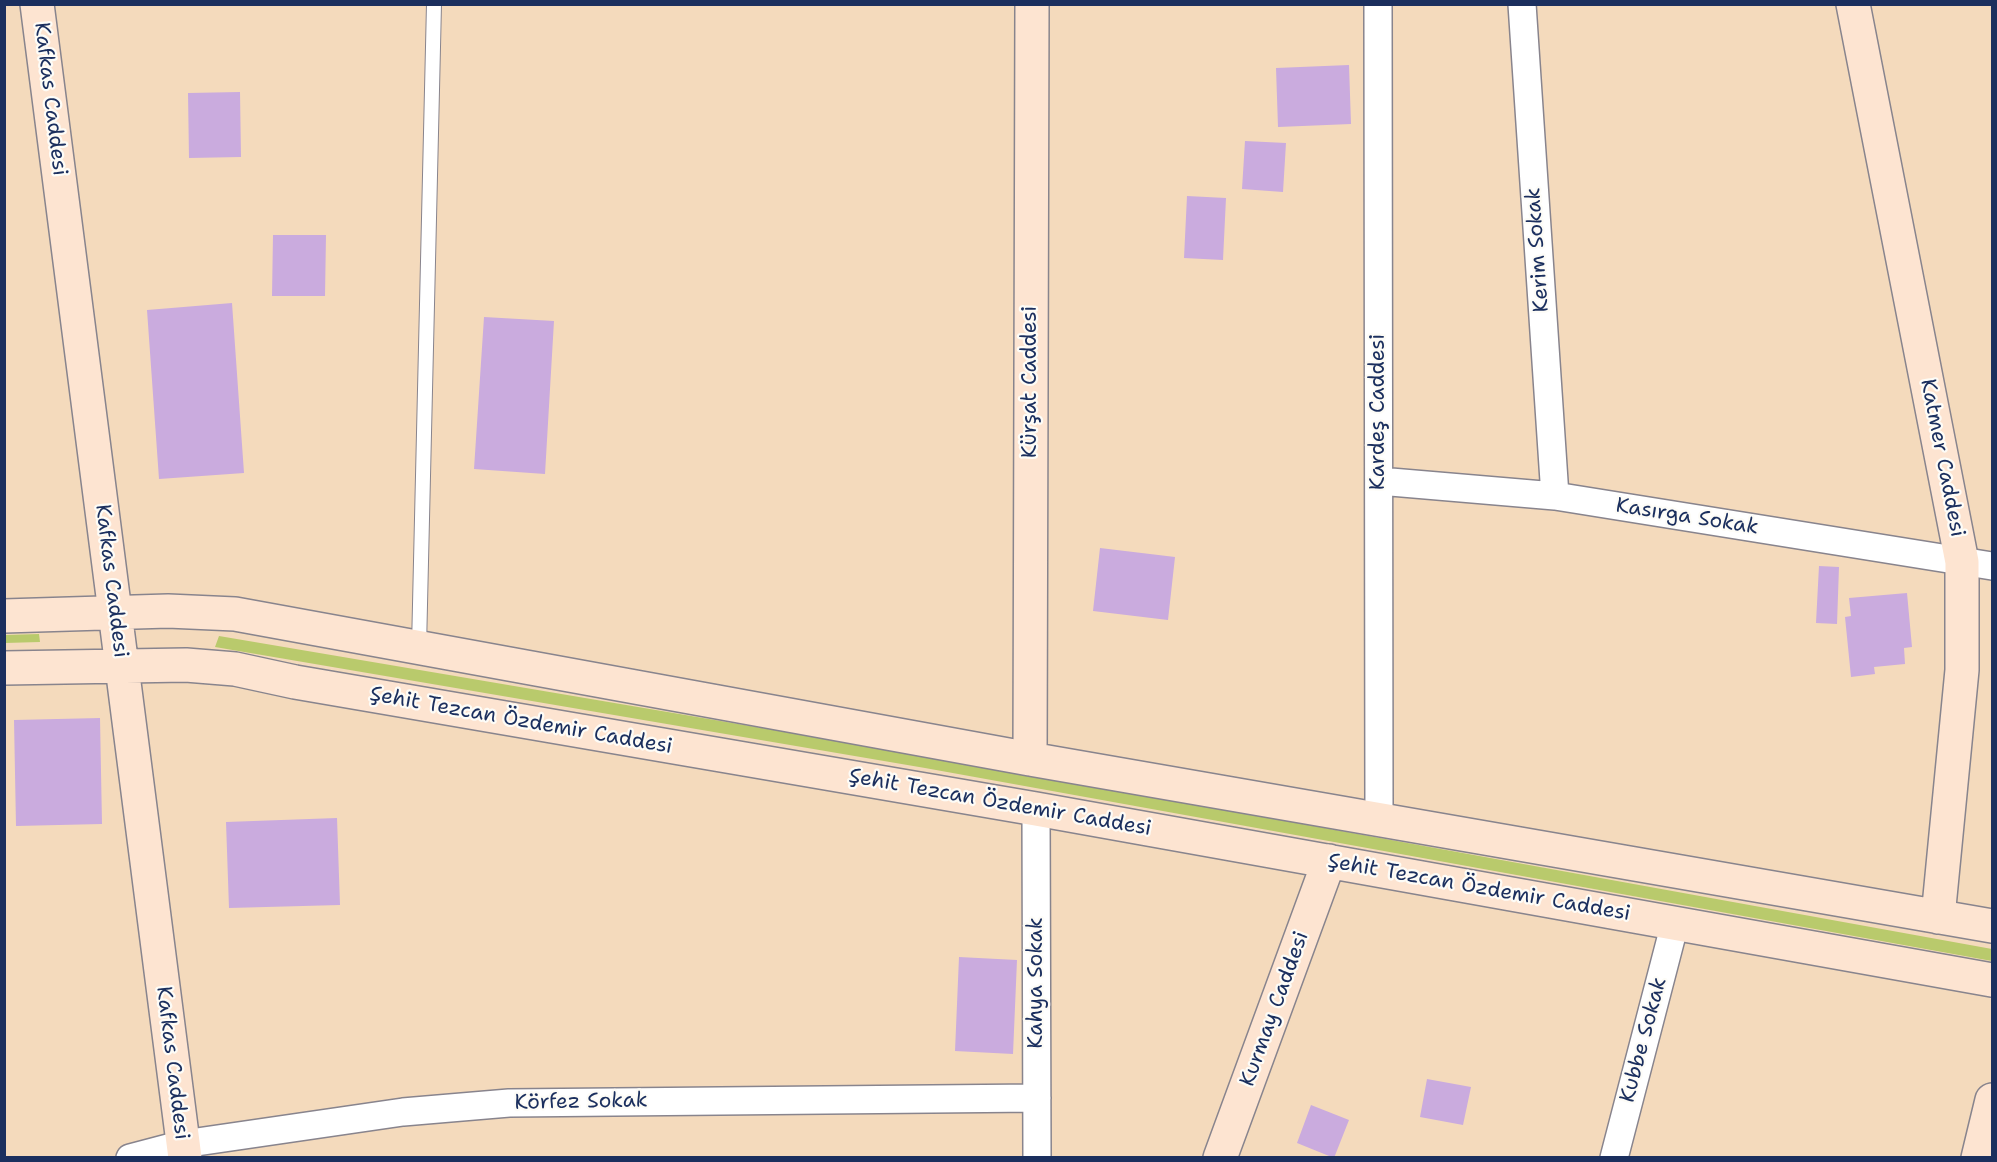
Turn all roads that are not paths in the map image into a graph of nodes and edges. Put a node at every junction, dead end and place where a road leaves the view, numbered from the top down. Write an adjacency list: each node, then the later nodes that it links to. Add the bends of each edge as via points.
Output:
1 (38, 4): 10 (street, Kafkas Caddesi)
2 (434, 4): 12 (lane)
3 (1032, 4): 15 (street, Kürşat Caddesi)
4 (1378, 4): 7 (street, Kardeş Caddesi)
5 (1522, 4): 8 (street, Kerim Sokak)
6 (1853, 4): 9 (street, Katmer Caddesi)
7 (1379, 482): 8 (street, Kasırga Sokak); 17 (street, Kardeş Caddesi)
8 (1555, 496): 9 (street, Kasırga Sokak)
9 (1977, 564): 19 (street, Katmer Caddesi, via 1962,670)
10 (115, 612): 11 (street); 12 (street, via 235,614); 13 (street, Kafkas Caddesi)
11 (4, 616)
12 (419, 648): 15 (street)
13 (122, 665): 14 (street, Şehit Tezcan Özdemir Caddesi); 16 (street, Şehit Tezcan Özdemir Caddesi, via 235,669); 25 (street, Kafkas Caddesi)
14 (4, 668)
15 (1030, 759): 17 (street)
16 (1036, 809): 18 (street, Şehit Tezcan Özdemir Caddesi); 23 (street, Kahya Sokak)
17 (1379, 819): 19 (street)
18 (1329, 861): 20 (street, Şehit Tezcan Özdemir Caddesi); 28 (street, Kurmay Caddesi)
19 (1938, 917): 21 (street)
20 (1675, 923): 22 (street, Şehit Tezcan Özdemir Caddesi); 29 (street, Kubbe Sokak)
21 (1992, 926)
22 (1992, 980)
23 (1037, 1098): 25 (street, Körfez Sokak, via 509,1103 403,1112); 27 (street, Kahya Sokak)
24 (1992, 1100): 30 (street)
25 (184, 1151): 26 (street, Körfez Sokak)
26 (129, 1158)
27 (1037, 1158)
28 (1220, 1158)
29 (1614, 1158)
30 (1978, 1158)

